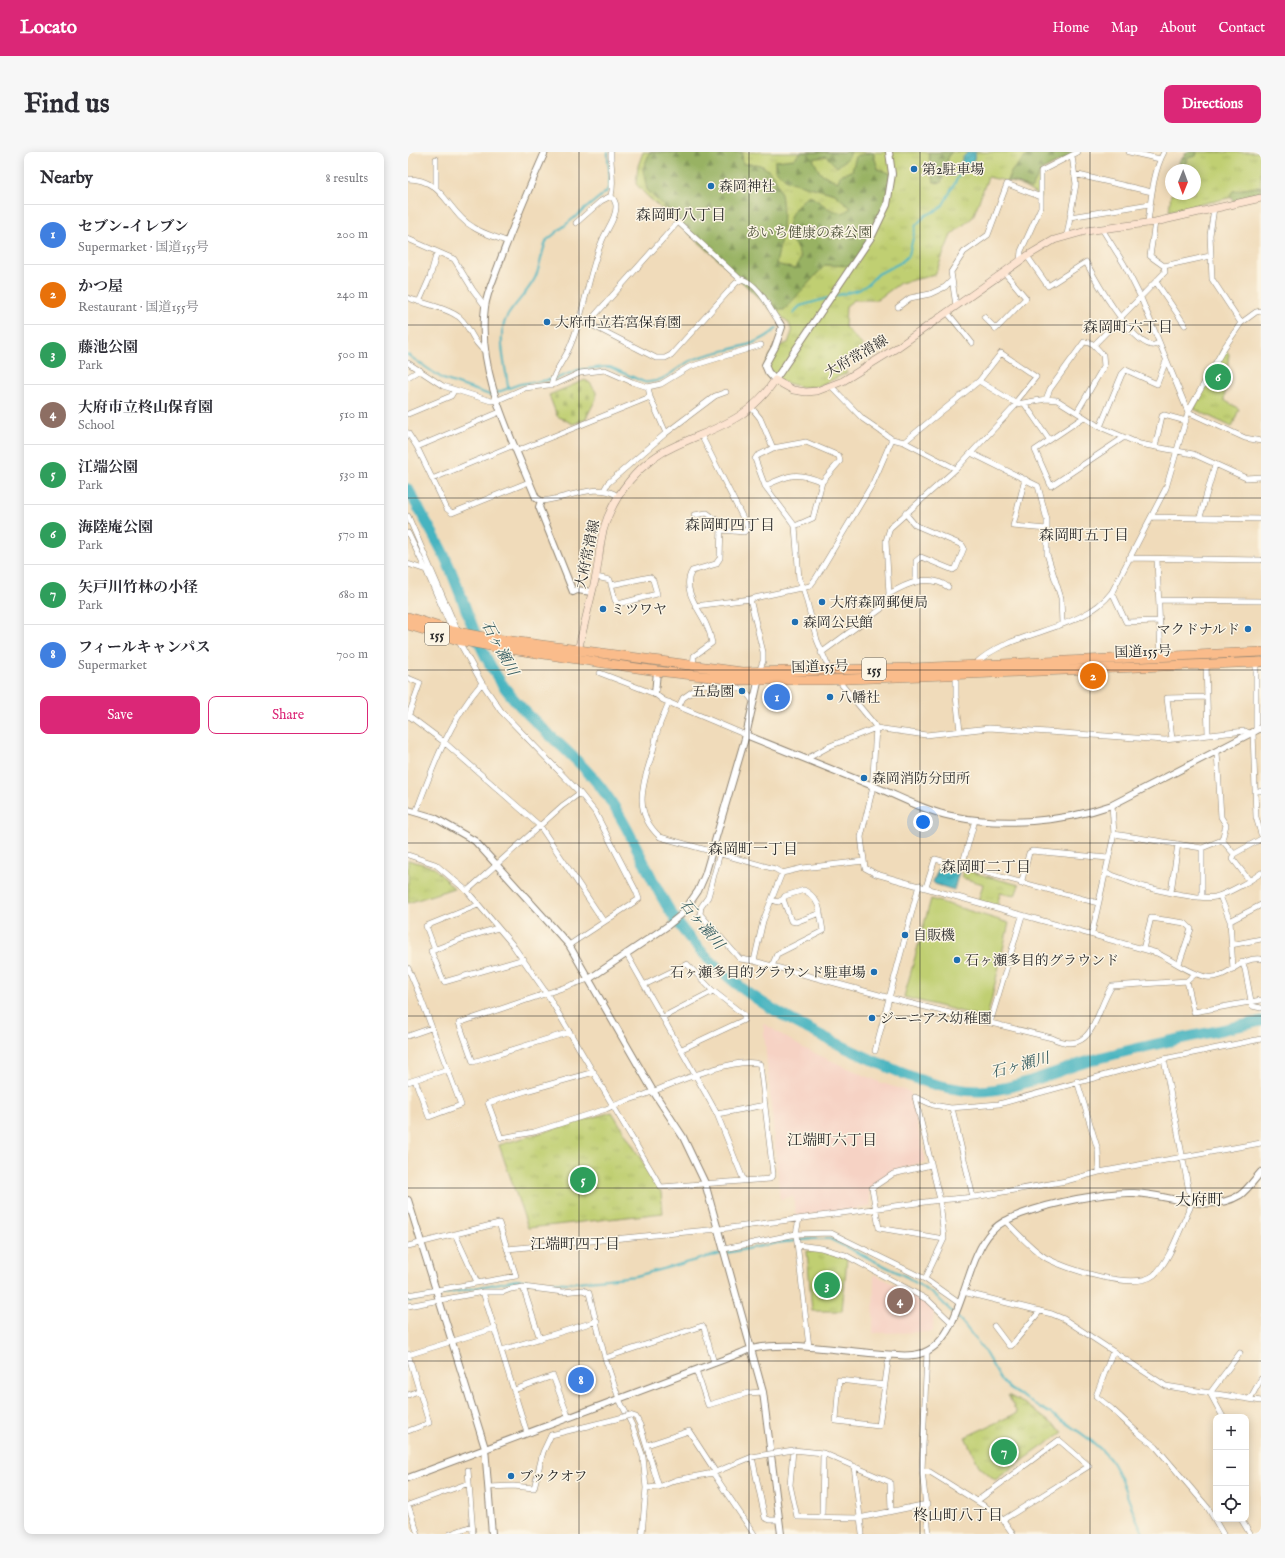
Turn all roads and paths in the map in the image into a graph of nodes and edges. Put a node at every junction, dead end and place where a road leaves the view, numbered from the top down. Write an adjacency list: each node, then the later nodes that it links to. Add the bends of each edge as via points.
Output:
1 (545, 152): 25 (street)
2 (611, 152): 14 (street, via 610,167 614,182)
3 (889, 152): 59 (street, via 892,174 887,206 872,236)
4 (1078, 152): 7 (street)
5 (1130, 152): 9 (street)
6 (1164, 152): 9 (street)
7 (1072, 156): 10 (street); 15 (street, via 1041,171)
8 (436, 159): 12 (street)
9 (1160, 160): 13 (street)
10 (1074, 174): 13 (street); 19 (street, via 1076,184)
11 (408, 179): 12 (street, via 417,179)
12 (436, 187): 25 (street, via 459,216 473,228)
13 (1152, 192): 17 (street)
14 (611, 196): 21 (street, via 601,201); 45 (street, via 615,200 614,217 601,244)
15 (1041, 196): 29 (street, via 1040,207 1021,251); 33 (street, via 1007,184 988,236 964,252 951,272)
16 (1261, 198): 18 (main road, 大府常滑線)
17 (1150, 204): 19 (street); 20 (street)
18 (1214, 208): 20 (main road, 大府常滑線); 28 (street)
19 (1070, 217): 23 (street)
20 (1151, 222): 22 (main road, 大府常滑線); 30 (street, via 1150,256)
21 (576, 223)
22 (1102, 229): 23 (main road, 大府常滑線); 36 (street)
23 (1067, 235): 27 (main road, 大府常滑線)
24 (408, 239): 26 (street)
25 (508, 242): 38 (street)
26 (437, 252): 37 (street); 38 (street, via 454,259 472,290)
27 (1027, 256): 29 (main road, 大府常滑線); 44 (street, via 1048,286 1086,262 1103,293)
28 (1210, 256): 30 (street); 48 (street, via 1212,279)
29 (1020, 260): 31 (main road, 大府常滑線)
30 (1164, 266): 34 (street, via 1165,272)
31 (1004, 272): 39 (main road, 大府常滑線); 43 (street, via 1026,298 996,329)
32 (741, 280): 46 (street, via 749,282 760,292); 47 (street, via 736,282 671,355 665,358 656,358); 47 (street, via 678,222)
33 (952, 280): 39 (street); 40 (street, via 945,287 930,294 910,298)
34 (1156, 282): 36 (street); 49 (street)
35 (408, 298): 37 (street)
36 (1141, 298): 44 (street); 51 (street)
37 (419, 302): 54 (street, via 452,313 461,319 478,346)
38 (485, 306): 54 (street)
39 (956, 306): 41 (main road, 大府常滑線)
40 (898, 307)
41 (947, 312): 50 (street); 63 (main road, 大府常滑線, via 860,371)
42 (1261, 312): 48 (street, via 1256,312)
43 (984, 317)
44 (1121, 318): 51 (street, via 1149,345); 53 (street)
45 (580, 319): 47 (street); 61 (street, via 568,353 552,377)
46 (779, 322): 59 (street, via 782,327 780,334 765,365)
47 (588, 323)
48 (1241, 323): 74 (street)
49 (1185, 325)
50 (972, 343)
51 (1160, 343): 55 (street)
52 (761, 345): 62 (street, via 689,366 661,384)
53 (1094, 345): 68 (street, via 1091,342 1084,342 1050,389); 73 (street, via 1104,355 1104,366)
54 (486, 352): 67 (street)
55 (1166, 361): 74 (street); 78 (street, via 1156,384 1126,370 1122,374)
56 (408, 363): 57 (street)
57 (420, 370): 58 (street); 64 (street)
58 (408, 376)
59 (775, 380): 63 (main road, 大府常滑線, via 799,391 810,392); 71 (main road, 大府常滑線)
60 (979, 381): 70 (street); 70 (street, via 1001,353 1036,377); 86 (street)
61 (551, 385): 62 (street, via 580,373 605,370); 67 (street, via 526,388)
62 (648, 386): 66 (street)
63 (831, 386): 83 (street, via 863,419)
64 (454, 391): 67 (street, via 490,401); 75 (street, via 451,396)
65 (726, 392): 80 (street, via 715,396)
66 (650, 397): 80 (street); 91 (street)
67 (497, 399): 72 (street)
68 (1046, 399): 69 (street); 73 (street, via 1058,400)
69 (1024, 403): 70 (street); 84 (street)
70 (1016, 404): 93 (street)
71 (751, 407): 81 (main road, 大府常滑線, via 726,425); 90 (street, via 760,418)
72 (500, 412): 87 (street); 88 (street)
73 (1077, 412): 76 (street)
74 (1188, 412): 77 (street); 85 (street, via 1245,438)
75 (408, 414)
76 (1084, 418): 78 (street); 84 (street)
77 (1186, 421): 89 (street, via 1162,416); 92 (street)
78 (1100, 427): 82 (street)
79 (408, 432): 88 (street)
80 (666, 434): 102 (street, via 608,483)
81 (701, 435): 103 (main road, 大府常滑線, via 666,450 646,464); 113 (street, via 748,528 744,532)
82 (1123, 438): 84 (street, via 1051,486 1035,450); 89 (street)
83 (892, 439): 86 (street); 123 (street, via 872,483 816,578 810,586)
84 (1049, 439)
85 (1261, 441)
86 (904, 442): 95 (street)
87 (514, 445): 91 (street); 97 (street)
88 (418, 447): 97 (street)
89 (1155, 447): 92 (street)
90 (773, 448): 100 (street, via 806,442 839,456 840,461); 101 (street, via 756,456 755,459)
91 (517, 451): 99 (street)
92 (1177, 452): 94 (street, via 1193,454); 108 (street, via 1166,488)
93 (971, 453): 95 (street); 98 (street)
94 (1215, 465): 96 (street, via 1246,478); 109 (street)
95 (956, 469): 105 (street)
96 (1261, 478)
97 (432, 479): 99 (street, via 447,509 452,513)
98 (1025, 479): 112 (street, via 1038,486); 112 (street, via 1013,526)
99 (529, 482): 104 (street, via 536,498)
100 (822, 482): 101 (street, via 799,474 785,476); 111 (street, via 813,518)
101 (765, 486): 111 (street)
102 (604, 490): 103 (street); 104 (street)
103 (618, 496): 120 (main road, 大府常滑線, via 602,533)
104 (541, 502): 125 (street, via 539,507 573,592)
105 (905, 513): 121 (street, via 915,525 964,548 953,570 921,557 916,561); 127 (street, via 890,528 886,541)
106 (694, 515): 113 (street, via 707,513 719,522)
107 (408, 516): 136 (street)
108 (1152, 517): 109 (street); 115 (street)
109 (1200, 517): 110 (street)
110 (1261, 519)
111 (795, 526): 123 (street, via 799,579)
112 (1047, 529): 134 (street, via 1047,554 1061,598)
113 (721, 530): 131 (street, via 720,558 716,564 692,571 689,576 689,589)
114 (408, 533): 119 (street)
115 (1129, 558): 116 (street); 126 (street)
116 (1157, 559): 117 (street); 129 (street)
117 (1261, 560)
118 (408, 564): 119 (street)
119 (426, 570): 136 (street)
120 (596, 577): 122 (street, via 610,580); 125 (main road, 大府常滑線)
121 (916, 581): 124 (street, via 935,581); 127 (street)
122 (611, 585): 122 (street, via 618,604 657,594 650,577)
123 (802, 587): 128 (street); 138 (street)
124 (948, 587)
125 (592, 592): 139 (main road, 大府常滑線)
126 (1112, 592): 133 (street, via 1126,622); 134 (street, via 1105,601)
127 (889, 594): 138 (street, via 881,609)
128 (750, 599): 131 (street); 149 (street, via 763,652 764,661)
129 (1159, 600): 130 (street); 133 (street)
130 (1261, 602)
131 (695, 606): 145 (street, via 706,624 712,643 694,656)
132 (408, 617): 136 (highway, 国道155号 / 155)
133 (1160, 621): 140 (street)
134 (1062, 624): 144 (street, via 1003,646 984,656)
135 (408, 625): 136 (highway, 国道155号 / 155)
136 (460, 636): 139 (highway, 国道155号 / 155, via 489,638); 139 (highway, 国道155号 / 155, via 496,647); 151 (street)
137 (1261, 652): 140 (highway, 国道155号 / 155)
138 (821, 654): 143 (street)
139 (577, 655): 145 (highway, 国道155号 / 155); 146 (highway, 国道155号 / 155)
140 (1161, 657): 144 (highway, 国道155号 / 155)
141 (1258, 662): 142 (highway, 国道155号 / 155); 161 (street)
142 (1206, 663): 148 (highway, 国道155号 / 155); 154 (street)
143 (828, 664)
144 (974, 665): 149 (highway, 国道155号 / 155)
145 (693, 666): 149 (highway, 国道155号 / 155, via 742,672)
146 (657, 671): 149 (highway, 国道155号 / 155); 153 (street)
147 (600, 673): 153 (street)
148 (956, 674): 149 (highway, 国道155号 / 155, via 824,680); 160 (street)
149 (759, 677): 155 (street)
150 (408, 678): 158 (street, via 420,683)
151 (482, 683): 165 (street, via 467,700); 171 (street, via 501,711)
152 (842, 685): 159 (street)
153 (655, 694): 156 (street)
154 (1207, 697): 162 (street); 164 (street, via 1167,698)
155 (754, 700): 157 (street, via 739,688 703,684 683,698); 163 (street)
156 (669, 702): 157 (street); 183 (street, via 655,734 641,804 652,828 660,836)
157 (679, 706): 163 (street)
158 (408, 716): 165 (street)
159 (876, 728): 160 (street, via 926,735); 167 (street, via 830,746); 168 (street)
160 (960, 731): 164 (street, via 989,728 1021,729)
161 (1255, 731): 162 (street); 166 (street); 169 (street)
162 (1208, 734): 164 (street)
163 (746, 735): 167 (street); 183 (street)
164 (1172, 740)
165 (444, 742): 174 (street); 176 (street)
166 (1217, 752): 172 (street); 180 (street, via 1221,817 1226,825)
167 (808, 760): 168 (street)
168 (873, 786): 175 (street, via 934,812); 188 (street, via 861,837)
169 (1255, 791): 170 (street); 178 (street, via 1256,817)
170 (1261, 791)
171 (580, 793): 176 (street); 210 (street, via 595,812 639,899)
172 (1112, 805): 175 (street, via 1061,819); 177 (street)
173 (408, 810): 174 (street)
174 (416, 812): 189 (street, via 435,818 475,841)
175 (975, 820): 190 (street)
176 (540, 826): 189 (street); 210 (street)
177 (1114, 834): 181 (street); 187 (street)
178 (1261, 834)
179 (1261, 839): 185 (street)
180 (1222, 840): 182 (street); 185 (street)
181 (1178, 844): 182 (street); 199 (street)
182 (1202, 848): 201 (street)
183 (712, 850): 184 (street); 218 (street, via 698,891 686,909 666,927)
184 (720, 853): 191 (street); 221 (street, via 708,897 701,907 700,914 740,959)
185 (1234, 854): 194 (street, via 1232,858)
186 (408, 855): 198 (street, via 435,864)
187 (1108, 858): 192 (street); 195 (street, via 1032,851 1029,852)
188 (864, 861): 191 (street, via 802,868); 196 (street, via 865,868 869,871)
189 (496, 865): 198 (street); 215 (street)
190 (962, 866): 195 (street); 197 (street, via 935,859)
191 (782, 873): 203 (street)
192 (1105, 873): 199 (street, via 1144,887); 204 (street)
193 (1261, 873): 194 (street)
194 (1249, 880): 200 (street)
195 (1021, 884): 204 (street)
196 (919, 885): 197 (street); 233 (street)
197 (926, 887): 208 (street)
198 (467, 891): 206 (street)
199 (1171, 892): 201 (street)
200 (1220, 896): 201 (street); 209 (street)
201 (1202, 897)
202 (783, 899): 203 (street, via 778,902); 207 (street, via 804,890 811,894); 207 (street, via 791,921 796,922)
203 (772, 900): 221 (street, via 762,921)
204 (1098, 904): 212 (street)
205 (1261, 904): 209 (street)
206 (478, 905): 211 (street); 217 (street, via 426,926)
207 (820, 913): 224 (street, via 823,931 777,954)
208 (1022, 916): 212 (street); 238 (street)
209 (1230, 921): 214 (street)
210 (604, 922): 215 (street)
211 (498, 928): 217 (street, via 468,936); 219 (street)
212 (1092, 933): 216 (street)
213 (1261, 939): 214 (street)
214 (1231, 944): 226 (street)
215 (569, 945): 228 (street)
216 (1143, 949): 223 (street); 223 (street, via 1152,918 1185,923 1191,929)
217 (435, 950): 219 (street, via 431,951 444,982)
218 (626, 953): 228 (street); 230 (street)
219 (524, 959): 232 (street)
220 (1261, 959): 222 (street)
221 (754, 961): 224 (street)
222 (1242, 962): 226 (street); 235 (street)
223 (1179, 964): 227 (street)
224 (772, 966): 233 (street)
225 (408, 968): 239 (street)
226 (1233, 969): 227 (street, via 1215,977 1207,978)
227 (1194, 974): 229 (street)
228 (589, 979): 232 (street); 252 (street)
229 (1187, 981): 235 (street, via 1194,1012); 238 (street, via 1112,986 1093,1027 1084,1039 1074,1044 1064,1044 1052,1038)
230 (644, 985): 231 (street, via 687,964); 237 (street)
231 (713, 991): 237 (street); 243 (street, via 744,1014 744,1020)
232 (547, 994): 240 (street); 240 (street, via 460,1023 472,1062)
233 (889, 998): 238 (street); 244 (street)
234 (1261, 1000): 235 (street)
235 (1252, 1002): 236 (street, via 1253,1007)
236 (1261, 1008)
237 (663, 1017): 243 (street)
238 (990, 1023)
239 (431, 1028): 241 (street); 246 (street)
240 (570, 1032): 247 (street)
241 (408, 1036)
242 (1261, 1039): 245 (street)
243 (682, 1049): 248 (street)
244 (875, 1051)
245 (1164, 1059): 250 (street); 258 (street)
246 (448, 1069): 249 (street); 249 (street, via 461,1105 429,1117)
247 (594, 1072): 254 (street); 254 (street, via 488,1103 502,1138 534,1132)
248 (696, 1074): 252 (street); 253 (street, via 760,1064); 256 (street)
249 (414, 1080): 251 (street)
250 (1077, 1081): 255 (street, via 999,1104); 260 (street, via 1098,1150)
251 (408, 1082)
252 (653, 1091): 254 (street); 263 (street, via 683,1136)
253 (765, 1105): 256 (street); 262 (street, via 773,1174 770,1179)
254 (614, 1106): 263 (street, via 661,1187)
255 (952, 1108): 259 (street, via 933,1105 915,1097); 264 (street)
256 (717, 1114): 262 (street)
257 (1261, 1143): 258 (street)
258 (1184, 1157): 260 (street); 267 (street)
259 (931, 1165): 266 (street); 268 (street, via 893,1174 872,1188)
260 (1099, 1172): 264 (street, via 1066,1181)
261 (1261, 1172): 267 (street, via 1240,1194 1229,1199 1206,1204)
262 (744, 1181): 263 (street)
263 (705, 1184): 271 (street)
264 (973, 1197): 266 (street)
265 (408, 1200): 275 (street)
266 (940, 1200): 268 (street); 274 (street)
267 (1191, 1202): 270 (street, via 1145,1194 1117,1194 1077,1200); 270 (street, via 1162,1265 1150,1278 1142,1281 1121,1280 1067,1268 1045,1257)
268 (875, 1209): 269 (street); 274 (street, via 879,1228)
269 (799, 1219): 271 (street); 273 (street)
270 (1005, 1221): 285 (street, via 992,1231 982,1245)
271 (718, 1229): 278 (street); 279 (street)
272 (455, 1234): 275 (street); 279 (street, via 499,1223); 281 (street)
273 (796, 1234): 277 (street); 278 (street); 280 (street, via 831,1233)
274 (944, 1239): 280 (street)
275 (421, 1242): 276 (street); 283 (street)
276 (408, 1246)
277 (798, 1246): 292 (street, via 845,1254 928,1300); 298 (street)
278 (724, 1248): 297 (street)
279 (507, 1249): 281 (street, via 516,1276)
280 (925, 1279): 288 (street)
281 (477, 1282): 283 (street)
282 (523, 1287): 284 (street, via 503,1292); 291 (street, via 563,1292 583,1290 589,1293); 295 (street)
283 (437, 1290): 286 (street); 287 (street)
284 (483, 1292): 287 (street); 294 (street)
285 (963, 1292): 288 (street); 290 (street)
286 (408, 1295)
287 (440, 1300): 289 (street); 296 (street)
288 (960, 1304): 292 (street)
289 (408, 1306)
290 (1040, 1311): 293 (street, via 1011,1346); 300 (street, via 1064,1319)
291 (597, 1321): 295 (street); 305 (street)
292 (953, 1321): 301 (street, via 942,1341)
293 (994, 1326)
294 (495, 1328): 296 (street); 299 (street)
295 (540, 1340): 299 (street)
296 (452, 1341): 303 (street); 323 (street)
297 (751, 1348): 298 (street); 306 (street); 312 (street)
298 (809, 1348): 304 (street)
299 (502, 1350): 311 (street)
300 (1113, 1351): 313 (street, via 1166,1386); 354 (street, via 1096,1396 1156,1447 1208,1508)
301 (927, 1352): 304 (street, via 904,1356); 328 (street)
302 (1240, 1353): 313 (street)
303 (408, 1355): 310 (street)
304 (889, 1355): 309 (street)
305 (605, 1358): 306 (street, via 702,1326); 315 (street)
306 (714, 1363): 307 (street)
307 (696, 1370): 312 (street, via 708,1405 744,1394); 315 (street)
308 (1261, 1379): 316 (street)
309 (885, 1385): 309 (street, via 879,1426 836,1421 839,1380)
310 (420, 1390): 314 (street); 320 (street, via 429,1423)
311 (514, 1390): 319 (street, via 553,1376); 321 (street)
312 (763, 1392): 340 (street)
313 (1210, 1393): 316 (street); 318 (street)
314 (408, 1395)
315 (619, 1399): 319 (street); 333 (street, via 632,1425 643,1457)
316 (1250, 1399): 317 (street)
317 (1261, 1401)
318 (1222, 1414)
319 (568, 1416): 321 (street)
320 (408, 1431)
321 (527, 1433): 323 (street)
322 (647, 1445): 329 (street, via 689,1431); 331 (street, bridge, via 636,1417 630,1415 551,1435 543,1452 534,1488); 332 (street)
323 (485, 1448): 330 (street); 331 (street)
324 (793, 1450): 325 (street); 326 (street, bridge); 338 (street, via 790,1485 797,1517)
325 (823, 1453): 327 (street); 338 (street)
326 (752, 1457): 329 (street); 340 (street, via 765,1518)
327 (854, 1466): 337 (street, via 890,1482); 339 (street)
328 (922, 1470): 334 (street, via 930,1472); 335 (street)
329 (714, 1472): 332 (street, via 676,1480); 349 (street)
330 (408, 1478)
331 (489, 1487): 347 (street)
332 (659, 1487): 333 (street)
333 (646, 1488): 348 (street)
334 (977, 1501): 341 (street); 341 (street, via 1059,1440 1089,1466)
335 (927, 1504): 337 (street); 352 (street)
336 (408, 1505): 343 (street, via 469,1484 468,1470); 344 (street)
337 (891, 1510): 339 (street)
338 (822, 1518): 339 (street)
339 (859, 1518): 351 (street)
340 (779, 1520): 350 (street)
341 (1003, 1520): 353 (street)
342 (1243, 1522): 355 (street)
343 (472, 1526): 345 (street); 346 (street)
344 (418, 1534)
345 (450, 1534)
346 (473, 1534)
347 (492, 1534)
348 (642, 1534)
349 (754, 1534)
350 (781, 1534)
351 (862, 1534)
352 (929, 1534)
353 (1013, 1534)
354 (1223, 1534)
355 (1250, 1534)

